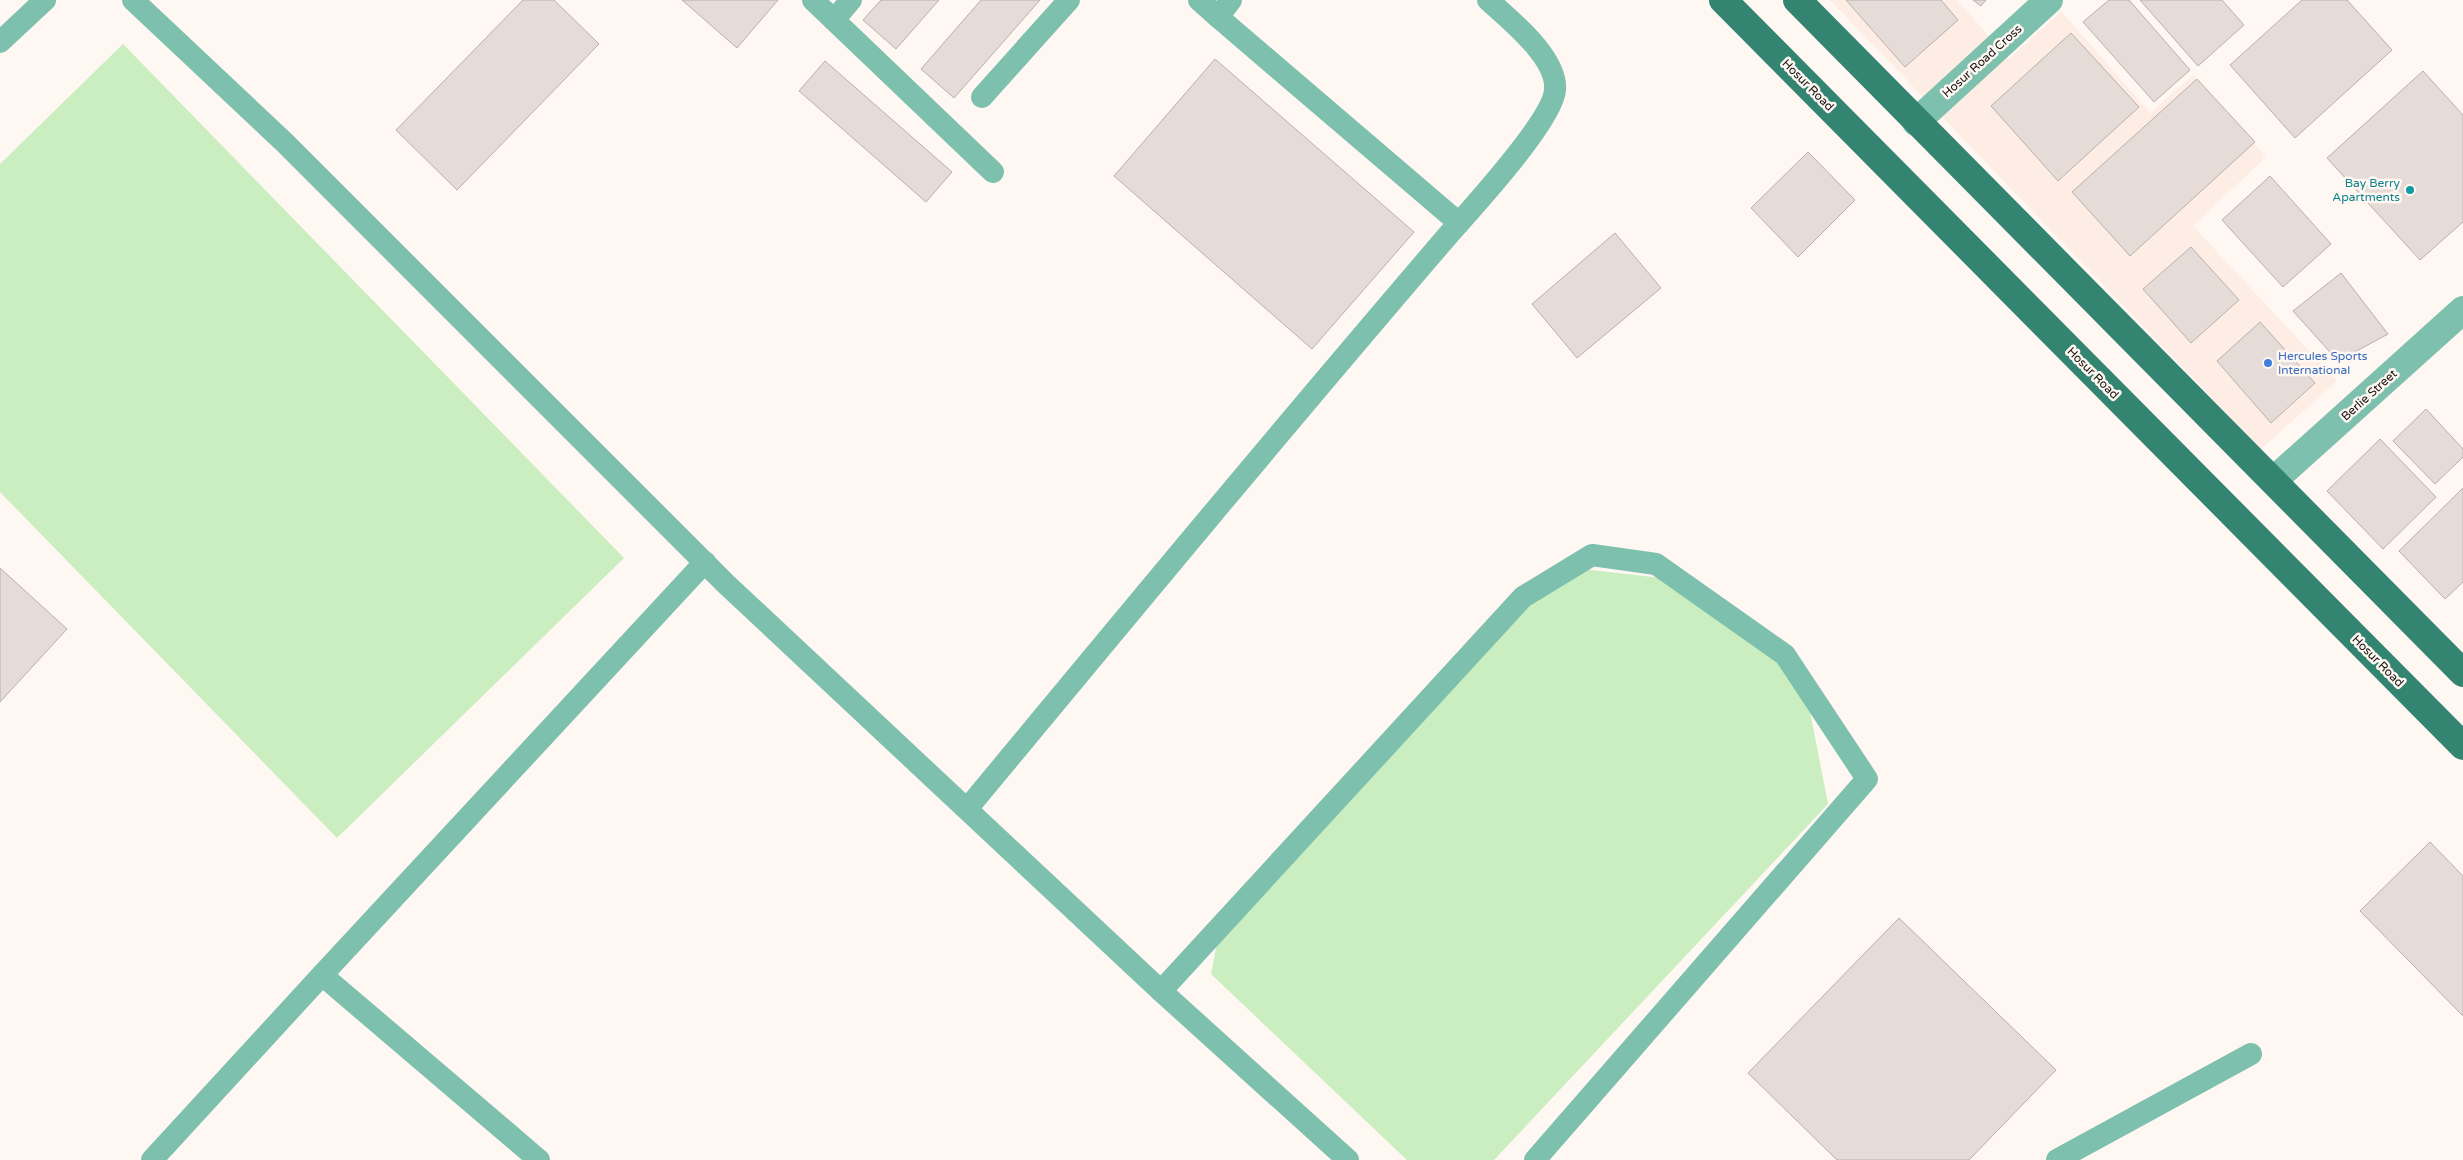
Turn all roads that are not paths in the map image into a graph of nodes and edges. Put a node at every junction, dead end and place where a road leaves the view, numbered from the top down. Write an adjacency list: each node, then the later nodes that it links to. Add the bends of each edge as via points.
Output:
1 (133, 0): 20 (lane, via 284,142)
2 (813, 0): 12 (lane)
3 (851, 0): 12 (lane)
4 (1069, 0): 14 (lane)
5 (1199, 0): 11 (lane)
6 (1488, 0): 17 (lane, via 1533,43 1552,72 1555,92 1547,115)
7 (1723, 0): 22 (main road, Hosur Road)
8 (1797, 0): 15 (main road)
9 (2049, 0): 15 (street, Hosur Road Cross)
10 (38, 2): 13 (lane)
11 (1224, 8): 17 (lane)
12 (834, 20): 16 (lane)
13 (0, 42)
14 (982, 97)
15 (1916, 122): 19 (main road)
16 (993, 172)
17 (1459, 223): 23 (lane, via 1246,471)
18 (2463, 310): 19 (street, Berlie Street)
19 (2274, 480): 21 (main road)
20 (705, 562): 23 (lane); 24 (lane)
21 (2463, 673)
22 (2463, 746)
23 (967, 809): 25 (lane)
24 (322, 975): 27 (lane); 28 (lane)
25 (1161, 991): 29 (lane); 30 (lane, via 1523,597 1592,555 1656,564 1785,655 1867,779)
26 (2251, 1054): 31 (lane)
27 (152, 1160)
28 (539, 1160)
29 (1348, 1160)
30 (1535, 1160)
31 (2057, 1160)

